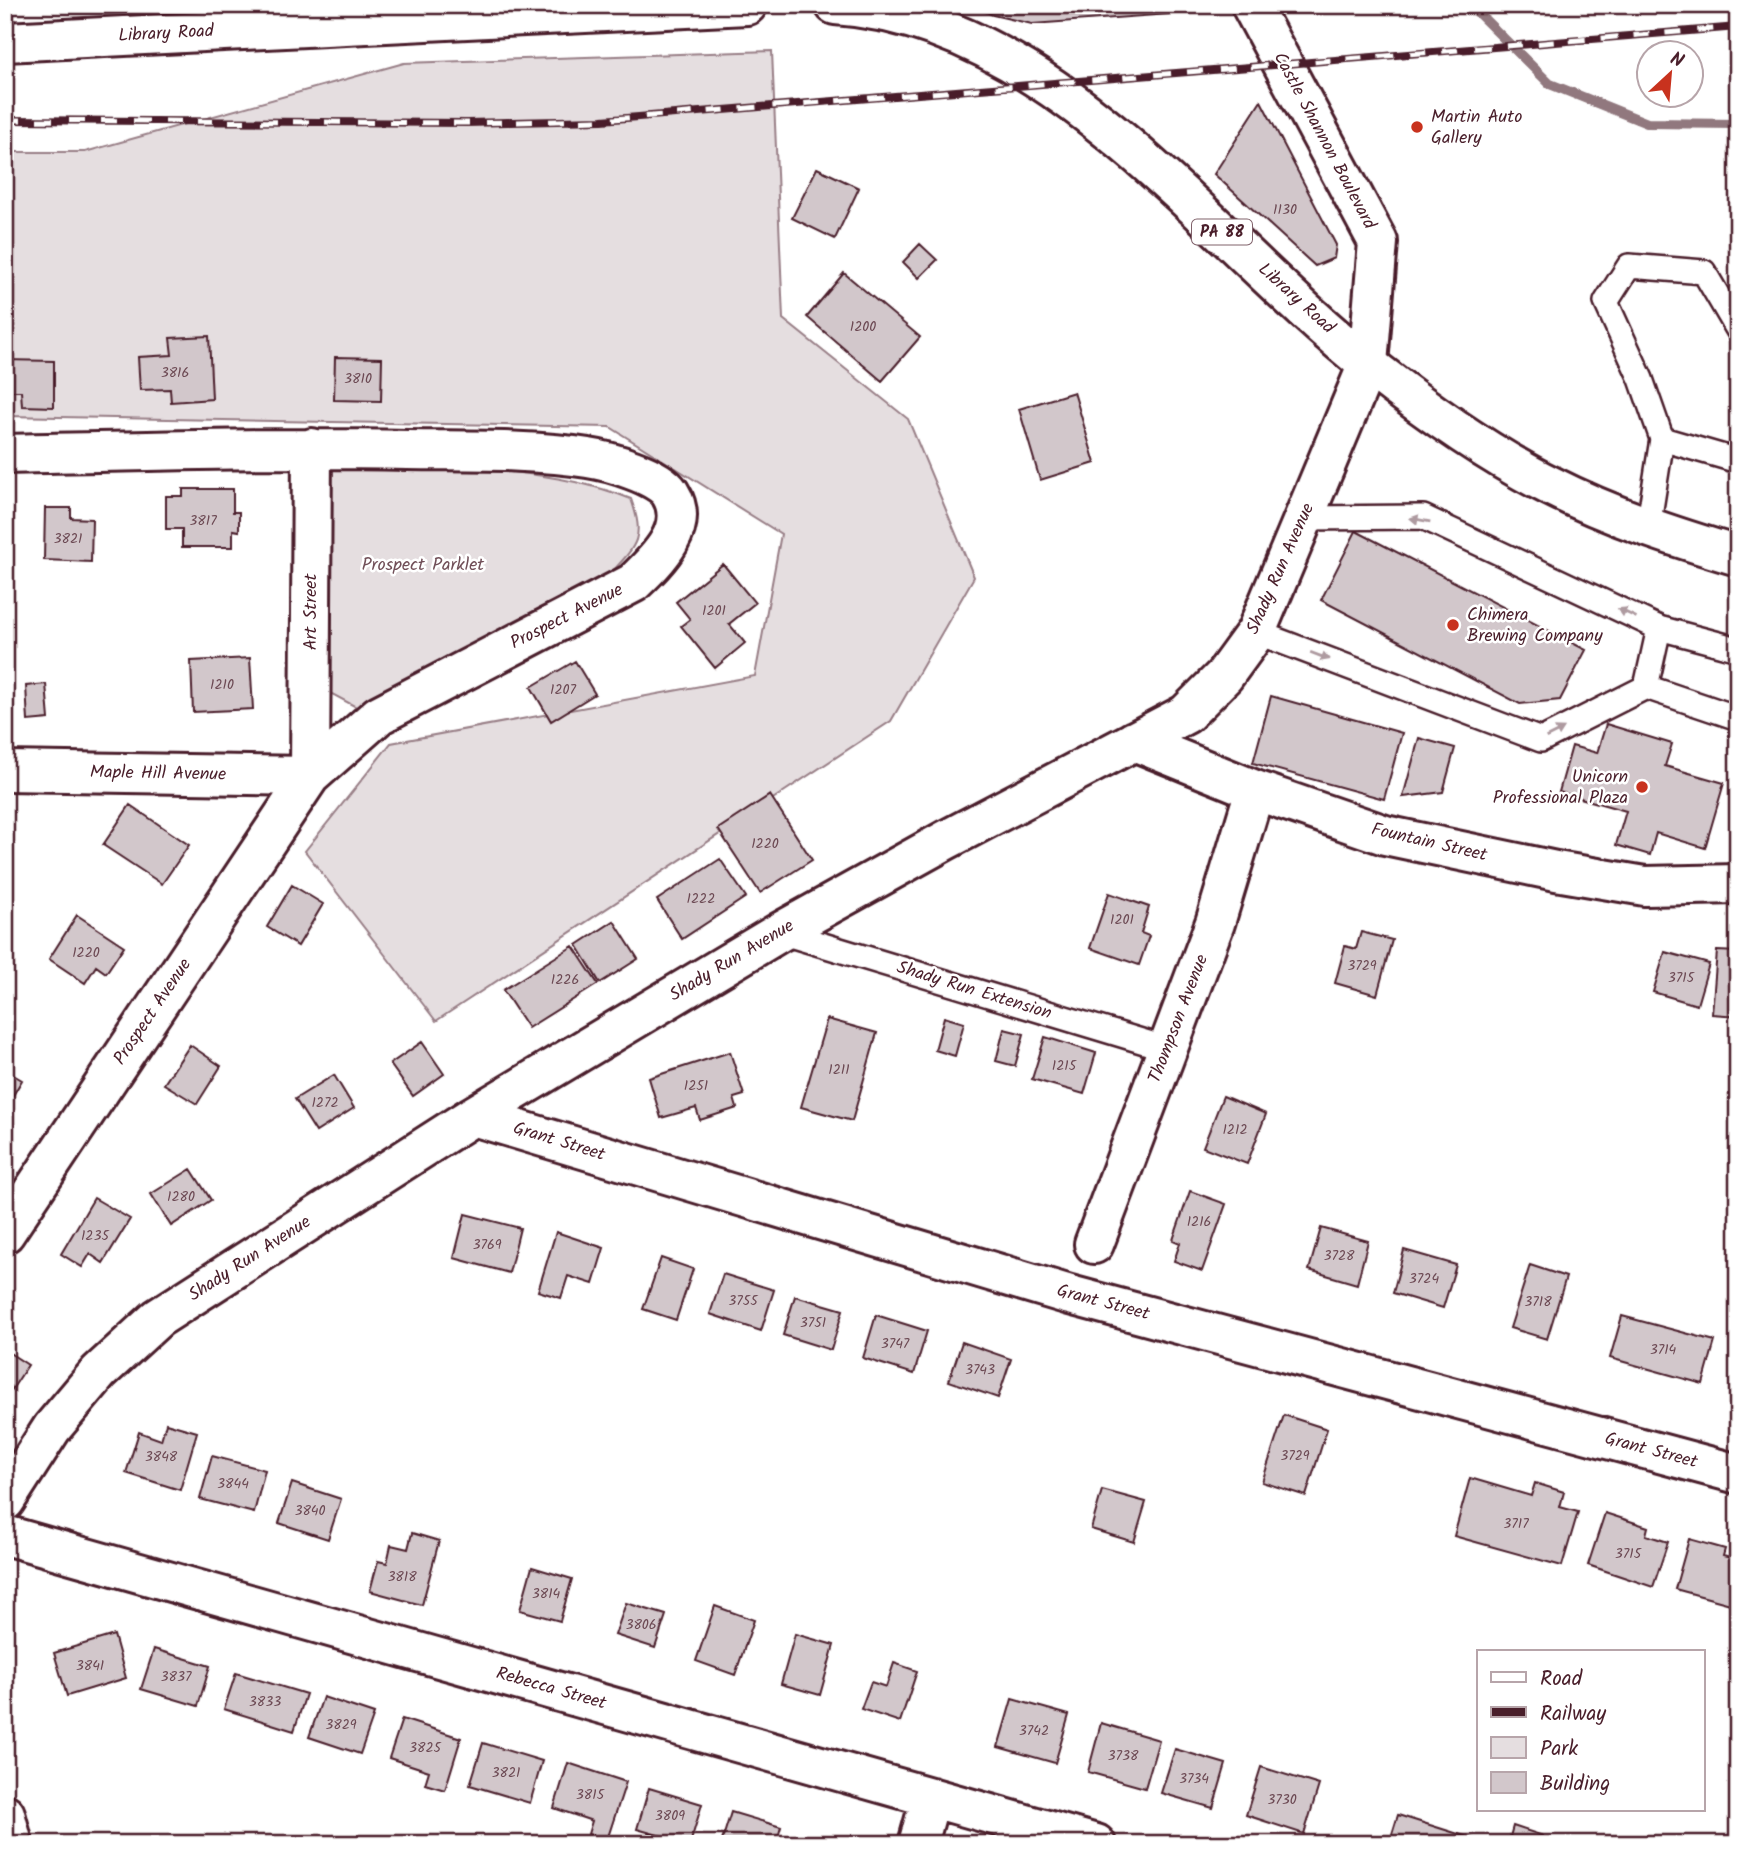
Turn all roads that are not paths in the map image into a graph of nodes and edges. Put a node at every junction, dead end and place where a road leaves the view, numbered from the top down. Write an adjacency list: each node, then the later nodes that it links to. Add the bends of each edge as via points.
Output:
1 (747, 5): 4 (street, Library Road)
2 (835, 5): 6 (street, Library Road / PA 88, via 913,20 983,46 1030,74 1120,139)
3 (1251, 5): 6 (street, Castle Shannon Boulevard, via 1378,242)
4 (5, 41)
5 (1738, 330): 7 (lane, via 1704,272 1629,266 1606,302 1641,379)
6 (1368, 364): 11 (street, Shady Run Avenue); 12 (street, Library Road / PA 88, via 1444,422 1550,486)
7 (1661, 439): 10 (lane); 12 (lane)
8 (312, 448): 9 (street, Prospect Avenue); 21 (street, Art Street); 21 (street, Prospect Avenue, via 589,458 645,474 669,492 676,520 666,551 634,583 379,715)
9 (5, 454)
10 (1738, 461)
11 (1304, 518): 14 (lane, one-way to 11, via 1423,517); 15 (street, Shady Run Avenue)
12 (1648, 528): 13 (street, Library Road / PA 88)
13 (1738, 556)
14 (1659, 628): 16 (lane); 17 (lane)
15 (1256, 632): 17 (lane, one-way to 17, via 1541,740); 19 (street, Shady Run Avenue, via 1224,676 1186,714)
16 (1738, 649)
17 (1646, 687): 18 (lane)
18 (1738, 718)
19 (1134, 741): 22 (street, Fountain Street); 24 (street, Shady Run Avenue)
20 (5, 771): 21 (street, Maple Hill Avenue)
21 (310, 776): 27 (street, Prospect Avenue)
22 (1255, 790): 23 (street, Fountain Street, via 1385,835 1556,872 1645,886); 25 (street, Thompson Avenue, via 1215,923)
23 (1738, 884)
24 (779, 932): 25 (lane, Shady Run Extension); 26 (street, Shady Run Avenue)
25 (1168, 1049): 28 (street, Thompson Avenue)
26 (473, 1116): 29 (street, Grant Street, via 1070,1295); 30 (street, Shady Run Avenue, via 158,1318 99,1372 52,1428)
27 (5, 1233)
28 (1094, 1244)
29 (1738, 1474)
30 (5, 1501)
31 (5, 1535): 32 (street, Rebecca Street)
32 (931, 1797): 35 (street); 36 (street, Rebecca Street)
33 (5, 1815): 34 (street)
34 (13, 1844)
35 (918, 1844)
36 (1096, 1844)

